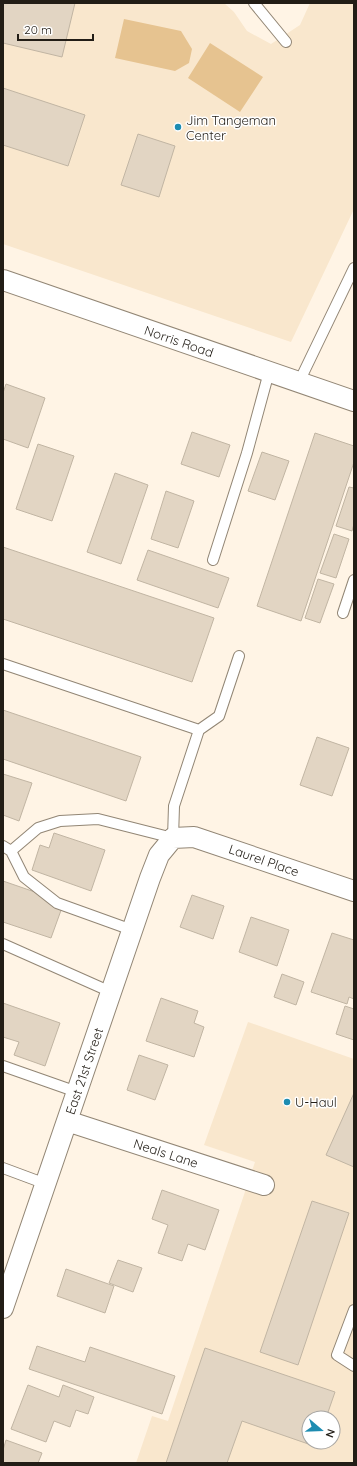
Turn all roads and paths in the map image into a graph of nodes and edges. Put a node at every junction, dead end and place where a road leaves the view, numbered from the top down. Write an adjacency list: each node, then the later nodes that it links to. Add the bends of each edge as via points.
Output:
1 (254, 3): 2 (lane)
2 (286, 42)
3 (354, 268): 6 (lane)
4 (3, 280): 5 (street, Norris Road)
5 (268, 372): 6 (street, Norris Road); 8 (lane, via 247,453)
6 (299, 382): 7 (street, Norris Road)
7 (354, 401)
8 (213, 560)
9 (354, 580): 10 (lane)
10 (343, 613)
11 (239, 656): 13 (lane, via 219,716)
12 (3, 664): 13 (lane)
13 (199, 730): 14 (lane, via 174,806)
14 (173, 838): 15 (lane, via 98,820 60,821 38,828); 16 (street, Laurel Place, via 194,837); 17 (street, East 21st Street, via 159,856)
15 (7, 848): 17 (lane, via 24,877 57,903)
16 (354, 891)
17 (132, 930): 19 (street, East 21st Street)
18 (3, 944): 19 (lane)
19 (111, 992): 21 (street, East 21st Street)
20 (3, 1066): 21 (lane)
21 (77, 1092): 22 (street, East 21st Street)
22 (67, 1121): 24 (street, East 21st Street); 25 (street, Neals Lane)
23 (3, 1168): 24 (lane)
24 (46, 1184): 26 (street, East 21st Street)
25 (264, 1185)
26 (3, 1308)
27 (354, 1310): 28 (lane, via 337,1355)
28 (354, 1366)

